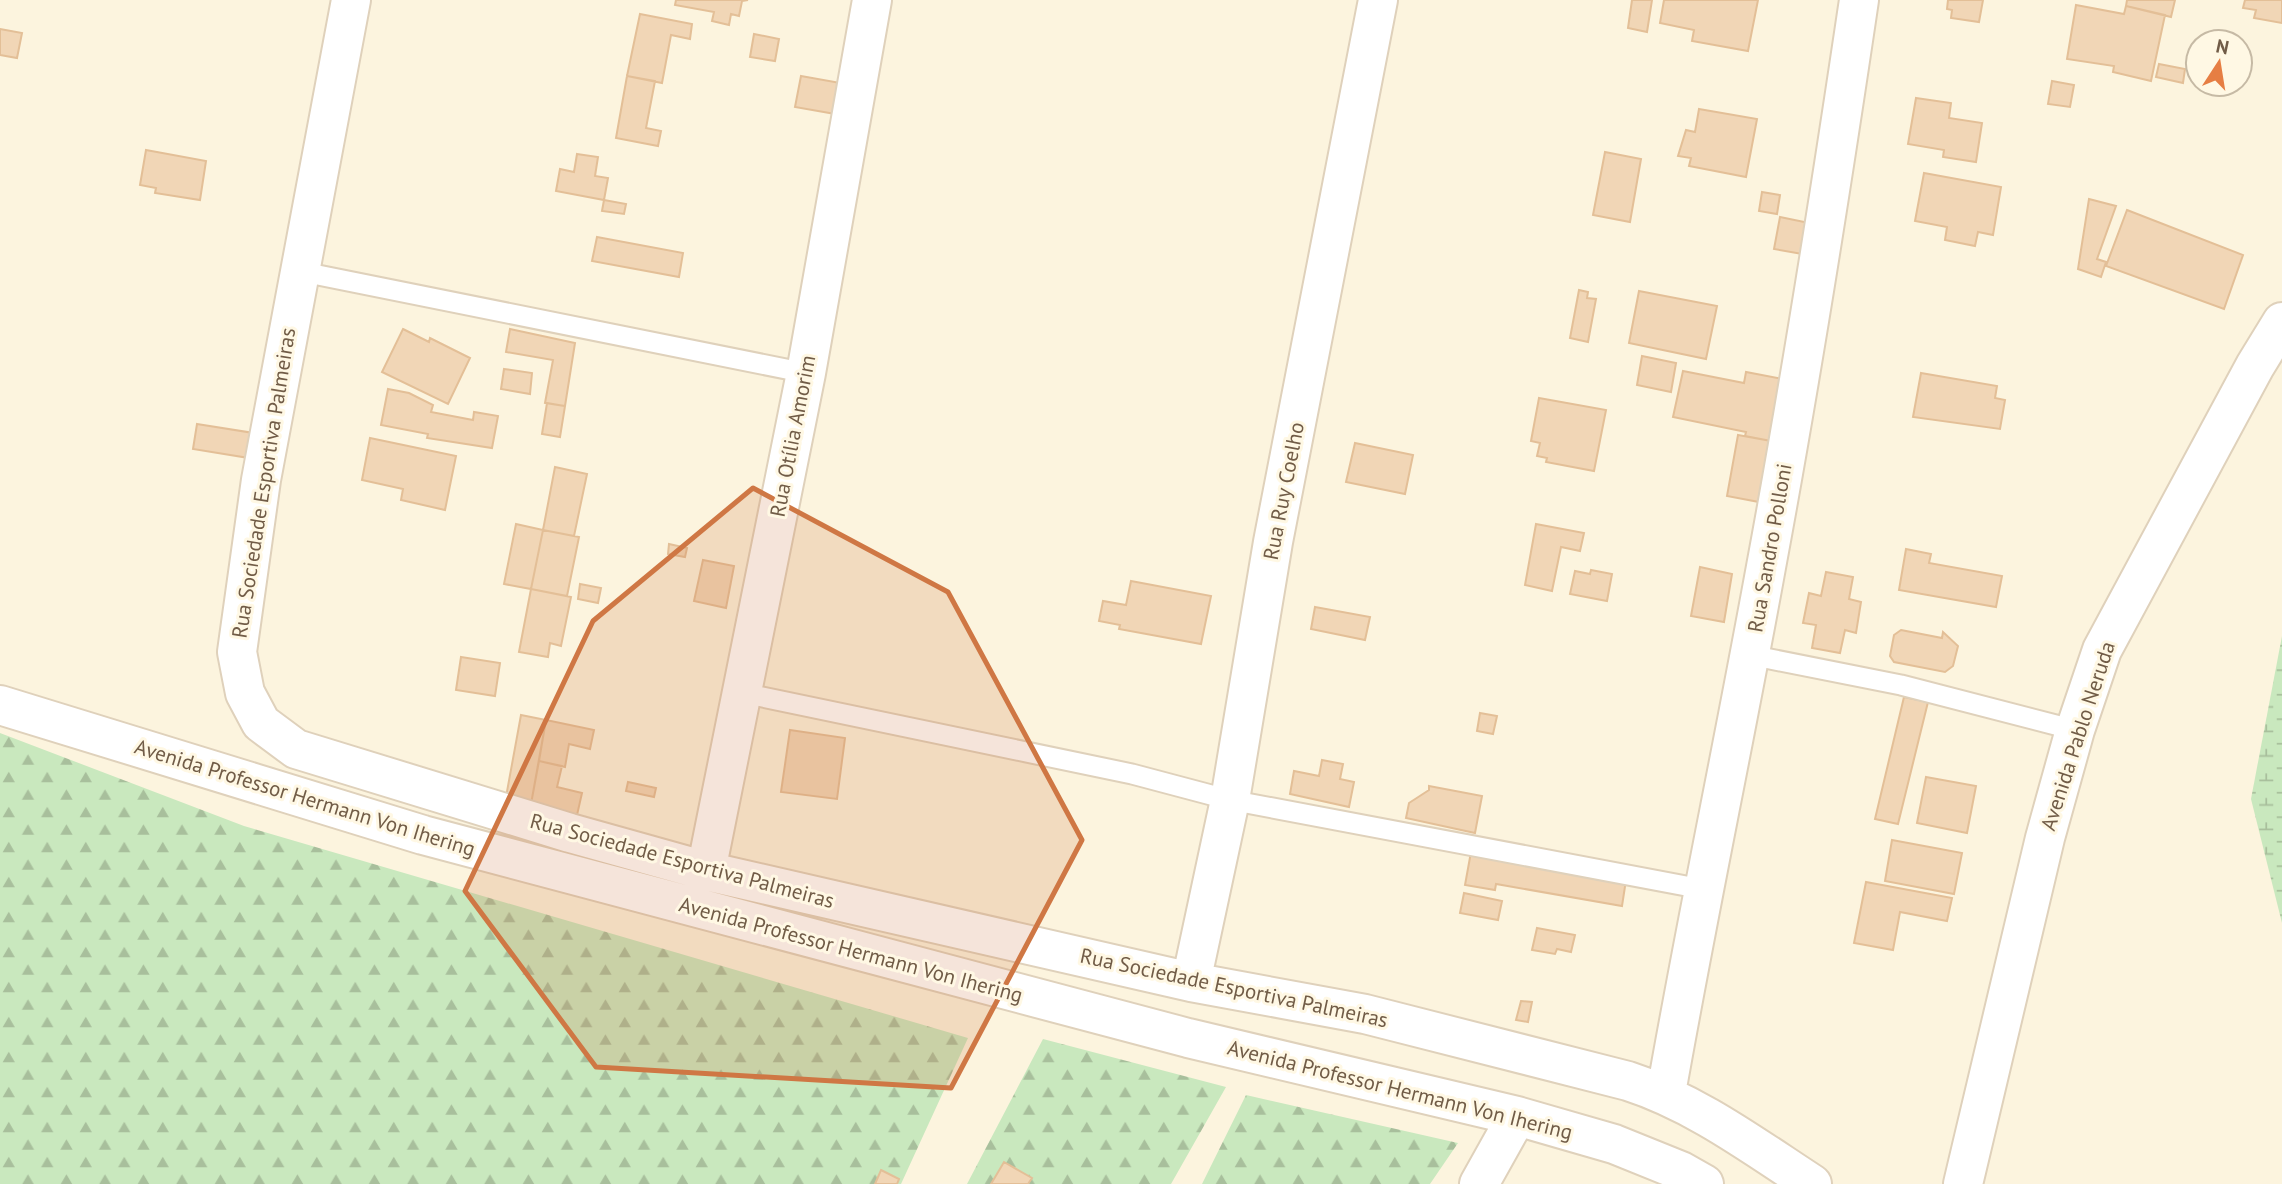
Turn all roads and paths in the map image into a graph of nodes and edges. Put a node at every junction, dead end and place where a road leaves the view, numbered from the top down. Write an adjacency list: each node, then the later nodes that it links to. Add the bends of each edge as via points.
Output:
1 (351, 0): 5 (street, Rua Sociedade Esportiva Palmeiras)
2 (872, 0): 7 (street, Rua Otília Amorim)
3 (1378, 0): 12 (street, Rua Ruy Coelho, via 1273,542)
4 (1859, 0): 8 (street, Rua Sandro Polloni, via 1825,232)
5 (298, 271): 7 (lane); 13 (street, Rua Sociedade Esportiva Palmeiras, via 237,652 245,692 261,723 296,749)
6 (2282, 323): 11 (street, Avenida Pablo Neruda, via 2102,650)
7 (806, 373): 9 (street, Rua Otília Amorim)
8 (1750, 655): 11 (lane, via 1901,685); 14 (street, Rua Sandro Polloni)
9 (743, 693): 12 (lane, via 1119,771); 13 (street, Rua Otília Amorim)
10 (0, 705): 17 (street, Avenida Professor Hermann Von Ihering, via 463,846 1188,1038)
11 (2075, 730): 21 (street, Avenida Pablo Neruda)
12 (1230, 800): 14 (lane); 15 (street, Rua Ruy Coelho)
13 (706, 871): 15 (street, Rua Sociedade Esportiva Palmeiras)
14 (1702, 889): 16 (street, Rua Sandro Polloni)
15 (1191, 982): 16 (street, Rua Sociedade Esportiva Palmeiras, via 1390,1020)
16 (1666, 1093): 20 (street, Rua Sociedade Esportiva Palmeiras)
17 (1517, 1116): 18 (street); 19 (street, Avenida Professor Hermann Von Ihering, via 1614,1144)
18 (1479, 1184)
19 (1704, 1184)
20 (1812, 1184)
21 (1963, 1184)

